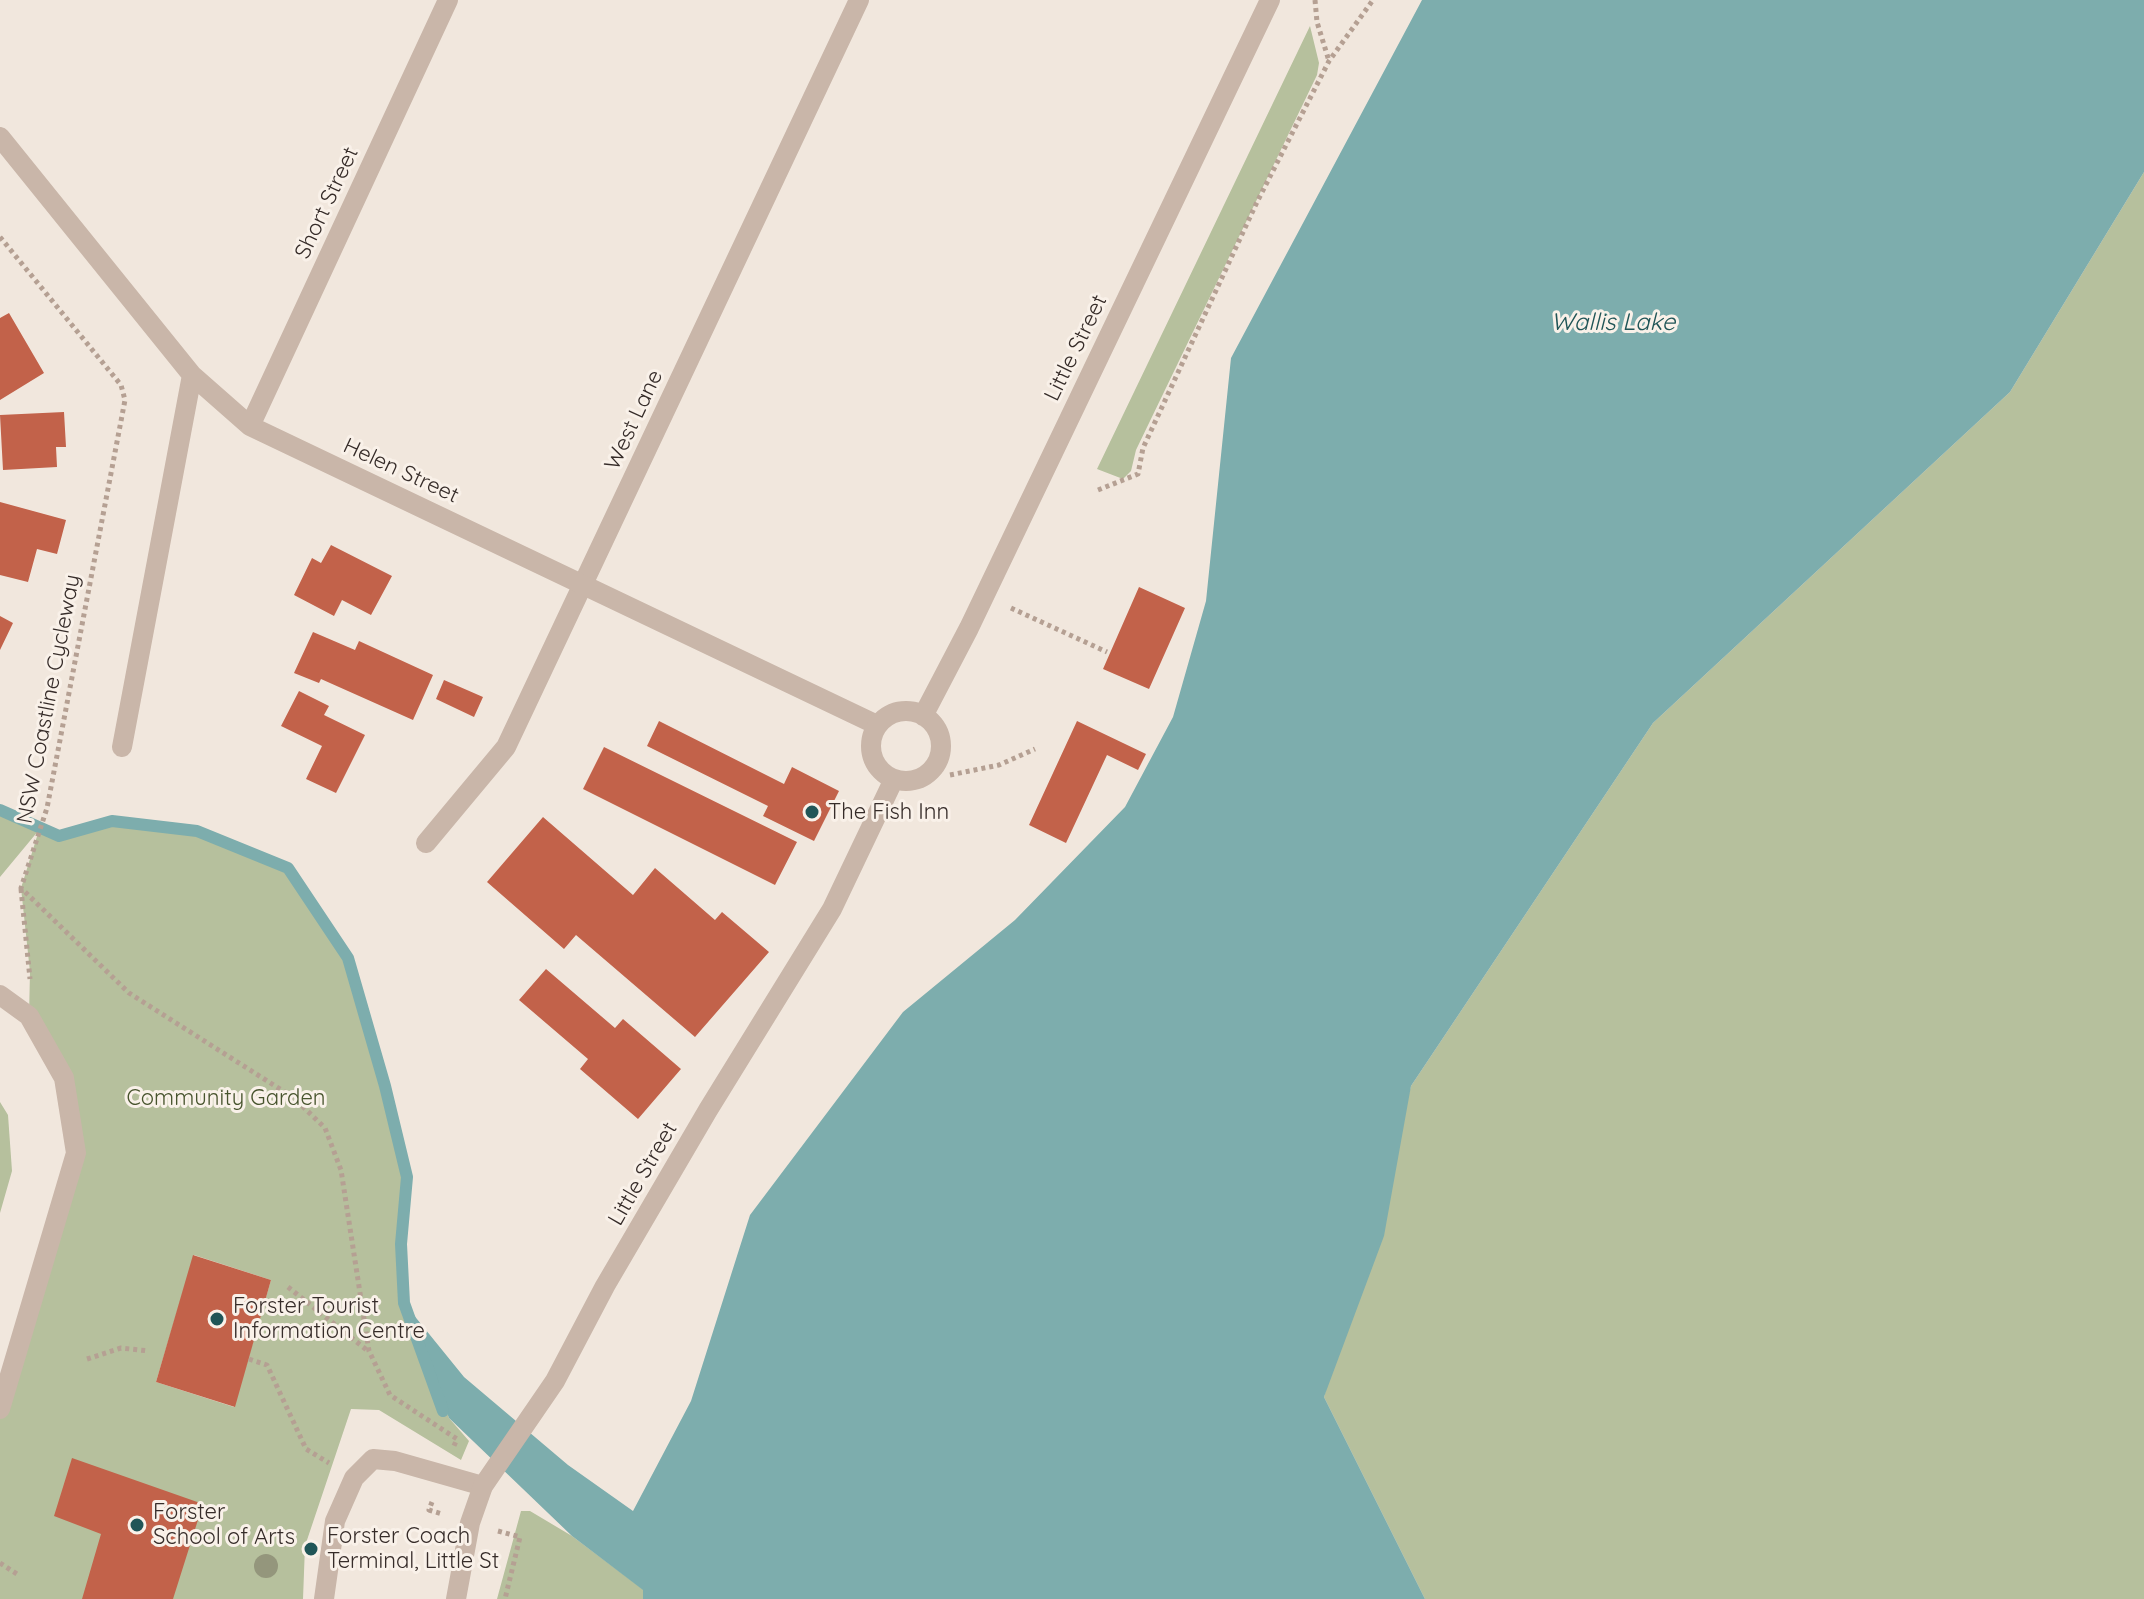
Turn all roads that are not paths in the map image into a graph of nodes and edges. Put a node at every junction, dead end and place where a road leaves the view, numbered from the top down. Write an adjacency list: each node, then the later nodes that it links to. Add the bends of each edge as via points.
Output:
1 (448, 0): 6 (street, Short Street)
2 (859, 0): 7 (street, West Lane)
3 (1270, 0): 8 (street, Little Street)
4 (0, 137): 5 (street, Helen Street)
5 (192, 375): 6 (street, Helen Street); 10 (street)
6 (250, 426): 7 (street, Helen Street)
7 (583, 584): 9 (street, Helen Street); 12 (street, West Lane, via 506,747)
8 (923, 716): 9 (street, via 894,713); 11 (street, via 939,732 942,744 935,766 917,779)
9 (877, 725): 11 (street, via 872,757)
10 (122, 747)
11 (894, 779): 15 (street, Little Street, via 832,909 708,1110 555,1381)
12 (426, 843)
13 (0, 995): 14 (street, via 29,1016 64,1078 76,1153)
14 (0, 1409)
15 (483, 1486): 16 (street, via 373,1459 354,1478 335,1521); 17 (street, Little Street, via 470,1523)
16 (324, 1599)
17 (456, 1599)

